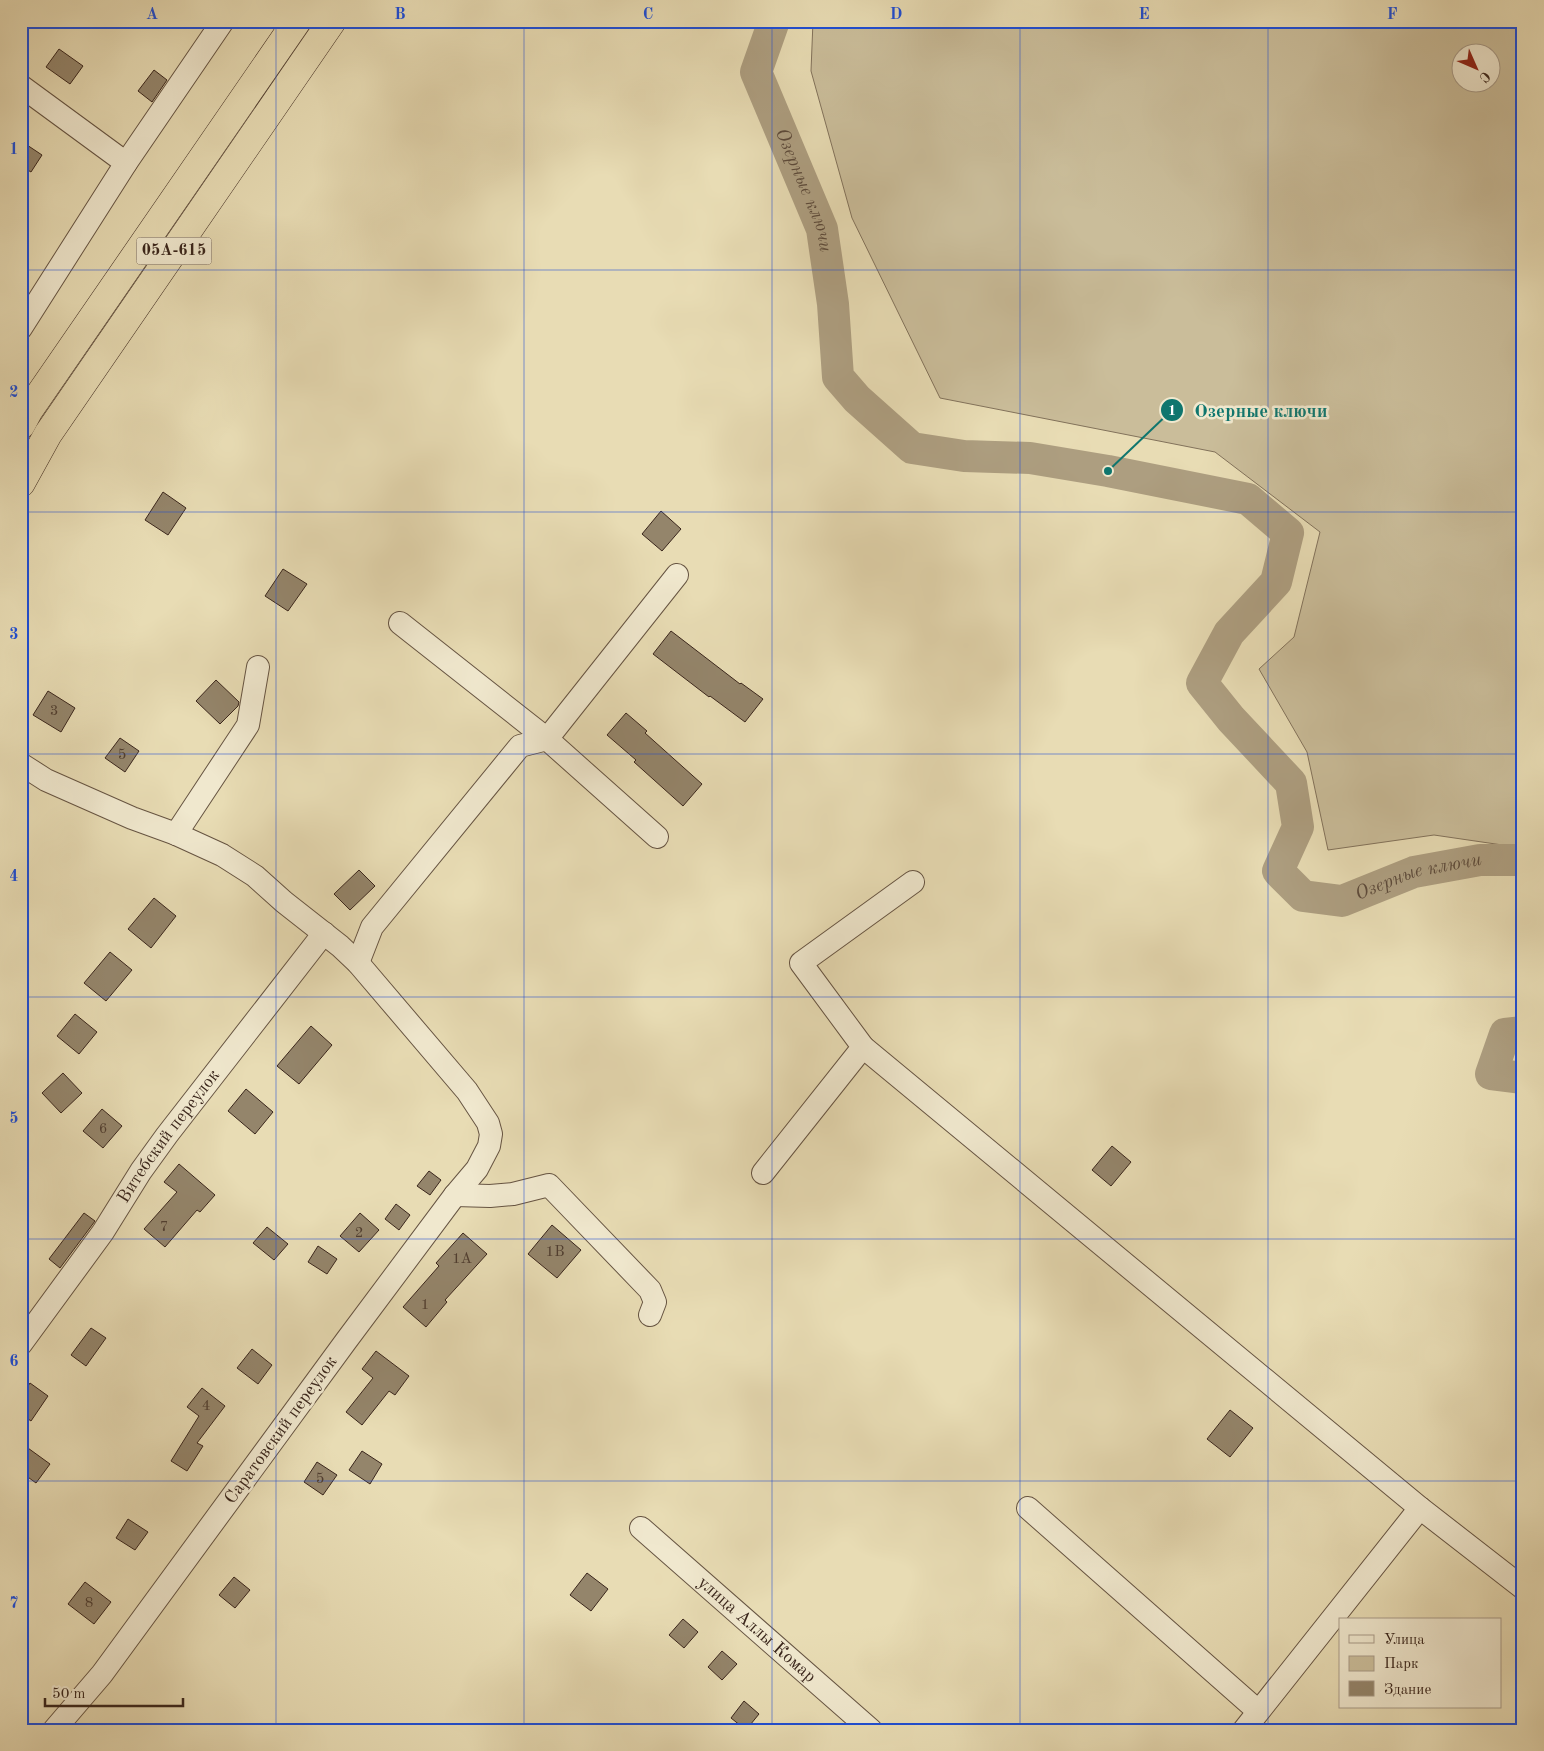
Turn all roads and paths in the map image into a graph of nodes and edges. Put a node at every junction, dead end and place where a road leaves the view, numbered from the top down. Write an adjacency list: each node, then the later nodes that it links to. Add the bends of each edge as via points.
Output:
1 (224, 21): 5 (street)
2 (296, 21): 7 (highway, 05А-615)
3 (332, 21): 8 (highway, 05А-615, via 48,434)
4 (21, 86): 5 (street)
5 (126, 163): 6 (street)
6 (21, 328)
7 (21, 424)
8 (21, 483)
9 (677, 575): 12 (street)
10 (400, 622): 12 (street)
11 (258, 667): 14 (street, via 248,725)
12 (547, 739): 15 (street); 18 (street, via 520,746 372,927)
13 (21, 764): 14 (street, via 46,780)
14 (176, 834): 17 (street, via 222,855 255,876)
15 (657, 837)
16 (913, 882): 19 (street, via 801,962)
17 (324, 934): 18 (street); 23 (street, Витебский переулок, via 167,1135 108,1225)
18 (358, 963): 21 (street, Саратовский переулок, via 467,1091 488,1123 491,1134 484,1158)
19 (863, 1047): 20 (street); 25 (street)
20 (763, 1173)
21 (455, 1196): 22 (street, via 513,1194 549,1185 650,1290 655,1302); 29 (street, Саратовский переулок, via 102,1674)
22 (650, 1315)
23 (21, 1344)
24 (1028, 1508): 28 (street)
25 (1420, 1508): 27 (street); 28 (street)
26 (641, 1528): 30 (street, улица Аллы Комар)
27 (1523, 1588)
28 (1258, 1711): 31 (street)
29 (54, 1730)
30 (871, 1730)
31 (1244, 1730)

